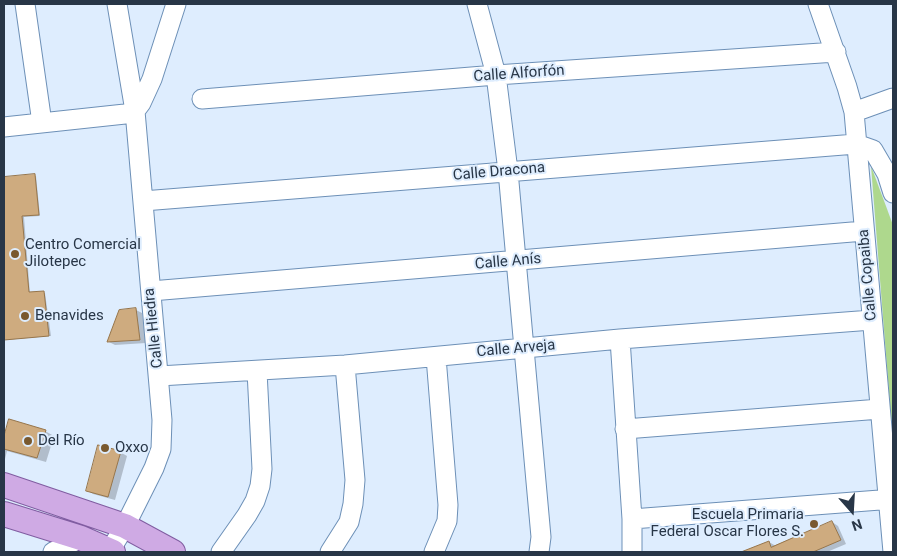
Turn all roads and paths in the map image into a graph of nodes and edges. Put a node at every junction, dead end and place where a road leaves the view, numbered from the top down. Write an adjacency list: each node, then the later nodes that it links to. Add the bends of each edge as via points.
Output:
1 (25, 4): 12 (street)
2 (117, 4): 10 (street, Calle Hiedra)
3 (176, 4): 10 (street, via 152,79)
4 (477, 4): 7 (street)
5 (818, 4): 6 (street, Calle Copaiba)
6 (836, 52): 7 (street, Calle Alforfón); 11 (street, Calle Copaiba)
7 (496, 75): 9 (street, Calle Alforfón); 15 (street)
8 (893, 98): 11 (street)
9 (202, 100)
10 (135, 110): 12 (street, via 125,114); 17 (street, Calle Hiedra)
11 (854, 112): 14 (street, Calle Copaiba)
12 (42, 123): 13 (street)
13 (4, 127)
14 (856, 144): 15 (street, Calle Dracona); 16 (street, via 873,150); 18 (street, Calle Copaiba)
15 (508, 171): 17 (street, Calle Dracona); 19 (street)
16 (893, 192)
17 (143, 201): 20 (street, Calle Hiedra)
18 (864, 231): 19 (street, Calle Anís); 21 (street, Calle Copaiba)
19 (517, 261): 20 (street, Calle Anís); 23 (street)
20 (151, 291): 27 (street, Calle Hiedra)
21 (872, 320): 22 (street, Calle Arveja); 28 (street, Calle Copaiba)
22 (620, 339): 23 (street, Calle Arveja); 29 (street)
23 (524, 349): 24 (street, Calle Arveja); 42 (street, via 541,537)
24 (436, 356): 25 (street, Calle Arveja); 41 (street, via 448,505 447,521)
25 (344, 365): 26 (street, Calle Arveja); 40 (street, via 354,496 349,522)
26 (257, 370): 27 (street, Calle Arveja); 39 (street, via 260,486 246,515)
27 (159, 376): 34 (street, Calle Hiedra, via 161,449)
28 (880, 409): 29 (street); 31 (street, Calle Copaiba)
29 (625, 429): 33 (street)
30 (4, 485): 34 (main road)
31 (891, 500): 33 (street); 44 (street, Calle Copaiba)
32 (4, 514): 35 (main road)
33 (632, 520): 43 (street)
34 (125, 526): 37 (street, Calle Hiedra); 38 (main road)
35 (81, 538): 36 (street); 37 (main road)
36 (53, 552)
37 (111, 552)
38 (173, 552)
39 (221, 552)
40 (330, 552)
41 (434, 552)
42 (539, 552)
43 (632, 552)
44 (893, 552)

